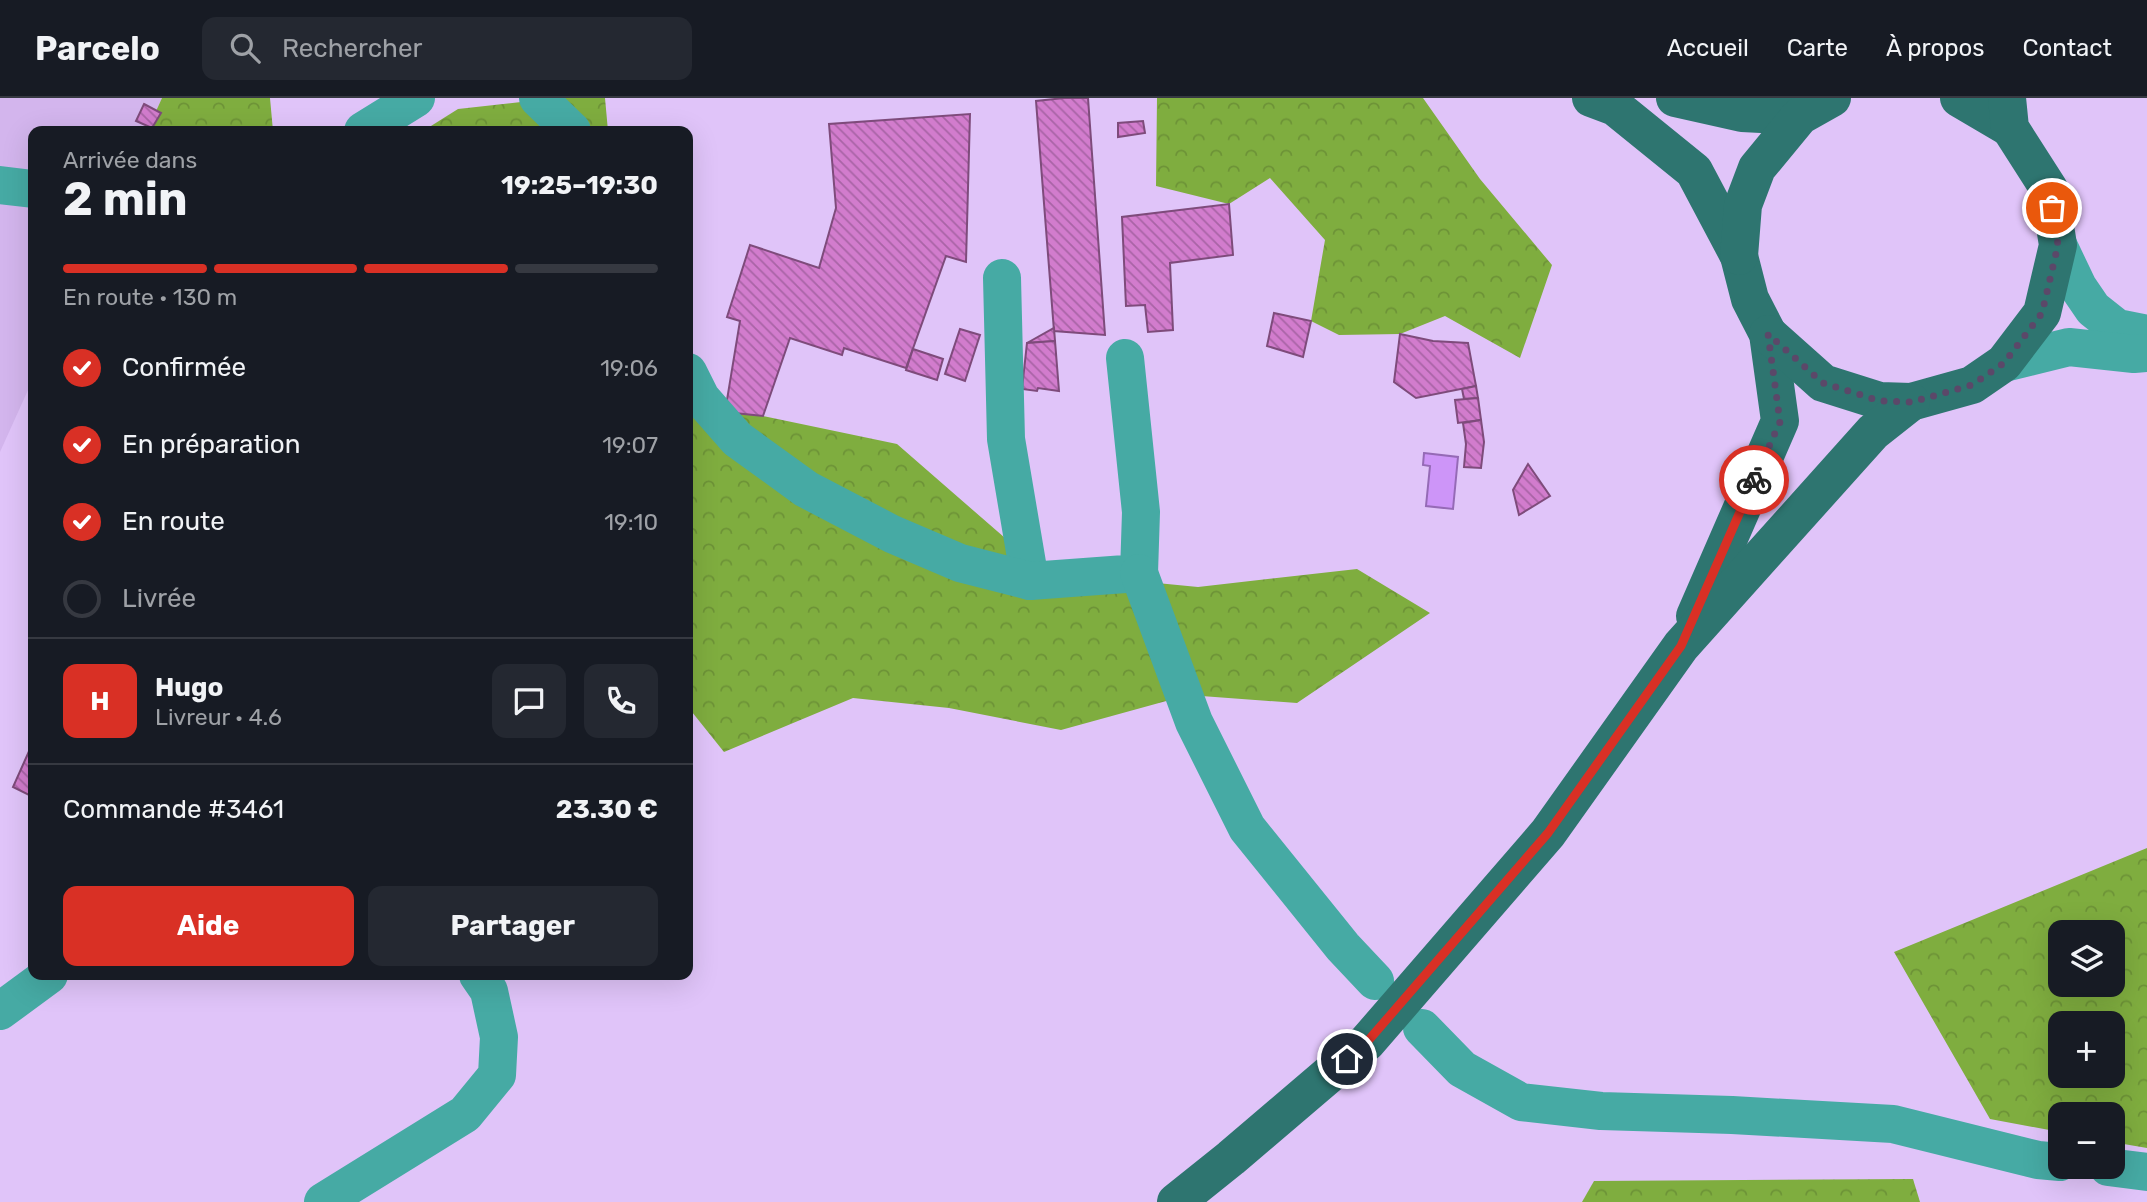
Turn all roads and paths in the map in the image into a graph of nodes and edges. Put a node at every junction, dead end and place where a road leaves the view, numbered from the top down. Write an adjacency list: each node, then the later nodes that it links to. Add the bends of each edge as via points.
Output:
1 (416, 98): 9 (street)
2 (538, 98): 10 (street)
3 (1591, 98): 14 (main road, via 1615,107 1694,171)
4 (1675, 98): 8 (main road, via 1742,113)
5 (1832, 98): 8 (main road)
6 (1959, 98): 7 (main road)
7 (2008, 113): 13 (main road, via 2049,189)
8 (1800, 116): 14 (main road, via 1757,168 1743,205)
9 (371, 126)
10 (567, 126)
11 (0, 185): 12 (street)
12 (28, 188)
13 (2058, 245): 17 (street, via 2093,309 2118,328); 20 (main road, via 2042,313)
14 (1739, 256): 16 (main road, via 1749,299)
15 (1002, 278): 24 (street, via 1006,439)
16 (1768, 334): 22 (main road, via 1823,383 1880,401); 25 (main road, via 1780,422)
17 (2147, 334)
18 (2147, 353): 20 (street, via 2069,347)
19 (1125, 358): 23 (street, via 1141,512)
20 (2004, 363): 22 (main road, via 1972,385)
21 (693, 382): 24 (street, via 737,439 806,489 960,563)
22 (1912, 402): 25 (main road, via 1873,432)
23 (1139, 573): 24 (street); 28 (street, via 1194,722 1247,828)
24 (1030, 581)
25 (1681, 646): 35 (main road, via 1548,833 1367,1042)
26 (42, 980): 29 (street)
27 (481, 980): 34 (street, via 489,991 499,1037 497,1075 465,1114)
28 (1376, 981)
29 (0, 1012)
30 (1422, 1028): 31 (street, via 1462,1069 1521,1102 1601,1111 1893,1125)
31 (2048, 1161)
32 (2125, 1169): 33 (street)
33 (2147, 1171)
34 (323, 1202)
35 (1175, 1202)

